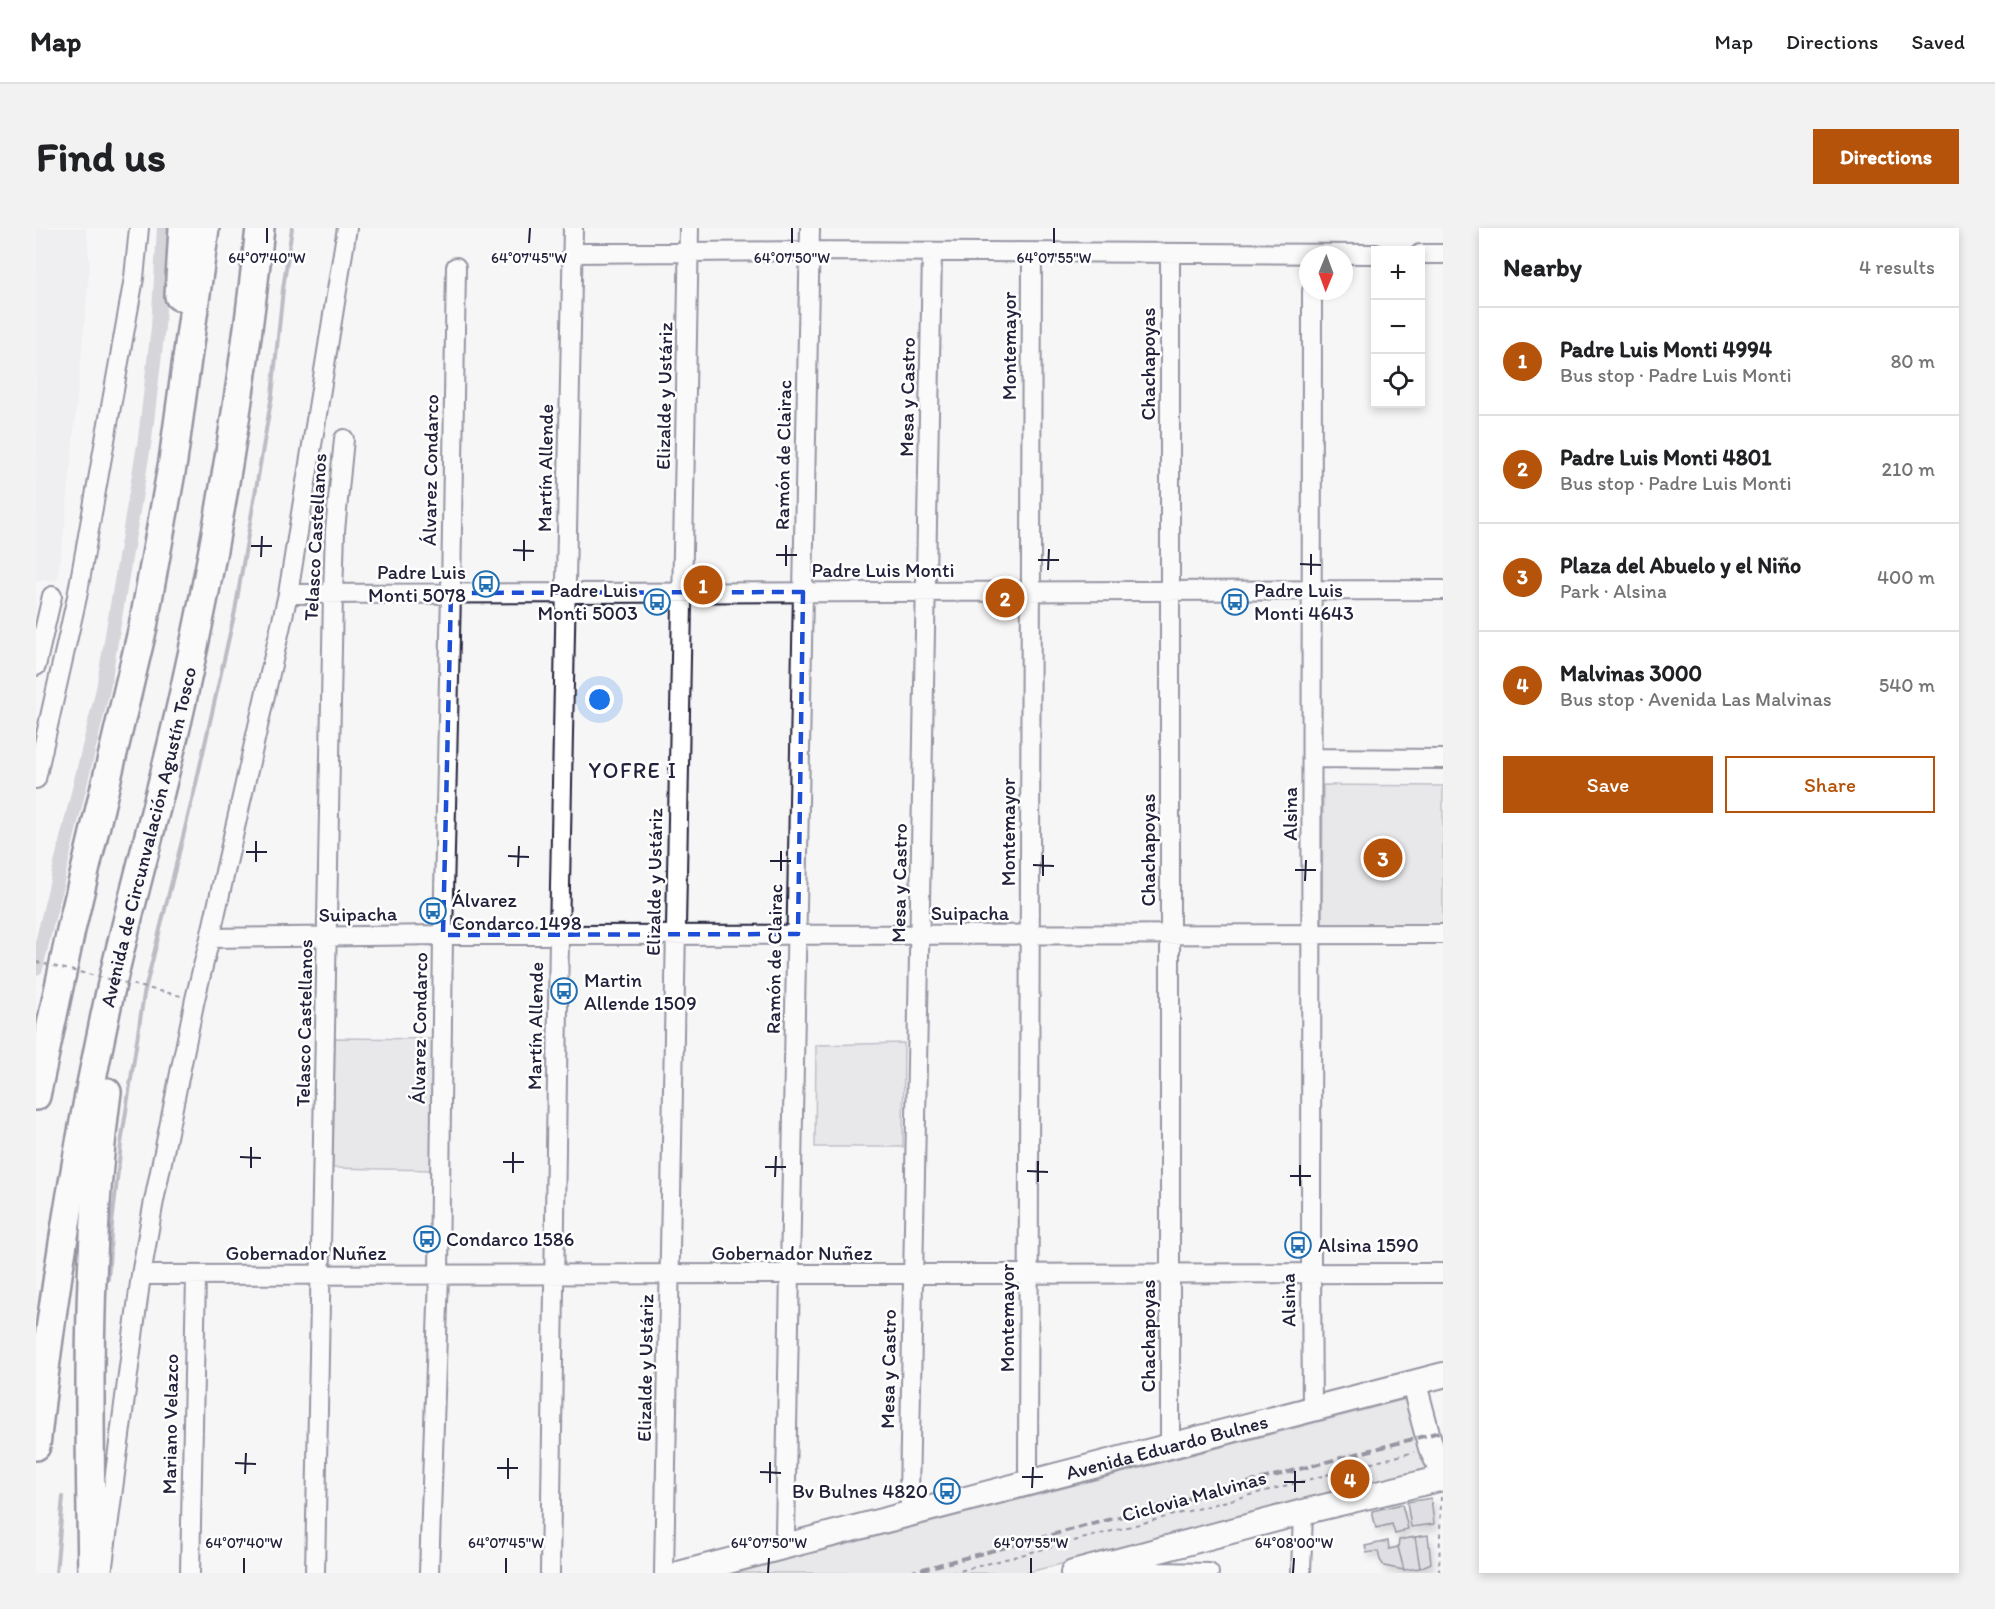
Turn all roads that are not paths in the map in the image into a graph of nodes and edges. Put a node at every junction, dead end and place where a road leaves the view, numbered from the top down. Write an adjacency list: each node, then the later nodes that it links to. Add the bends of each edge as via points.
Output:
1 (139, 228): 38 (street, via 134,278)
2 (183, 228): 25 (highway, via 161,436)
3 (205, 228): 25 (highway)
4 (260, 228): 24 (highway, Avenida de Circunvalación Agustín Tosco)
5 (274, 228): 24 (highway, via 250,414)
6 (347, 228): 33 (street)
7 (573, 228): 12 (street, Martín Allende)
8 (689, 228): 11 (street, Elizalde y Ustáriz)
9 (810, 228): 10 (street, Ramón de Clairac)
10 (810, 251): 11 (street); 13 (street); 29 (street, Ramón de Clairac)
11 (690, 252): 12 (street); 36 (street, Elizalde y Ustáriz)
12 (572, 253): 35 (street, Martín Allende)
13 (932, 253): 15 (street); 32 (street, Mesa y Castro)
14 (1170, 253): 15 (street); 20 (street); 27 (street, Chachapoyas)
15 (1032, 254): 30 (street, Montemayor)
16 (1353, 254): 17 (street)
17 (1371, 254)
18 (1425, 254): 19 (street)
19 (1443, 254)
20 (1299, 255)
21 (456, 267): 31 (street, Álvarez Condarco)
22 (1312, 300): 28 (street, Alsina)
23 (344, 439): 34 (street, Telasco Castellanos)
24 (211, 560): 40 (highway, Avenida de Circunvalación Agustín Tosco)
25 (153, 578): 41 (highway)
26 (1443, 590): 28 (street, Padre Luis Monti)
27 (1170, 591): 28 (street, Padre Luis Monti); 30 (street, Padre Luis Monti); 46 (street, Chachapoyas)
28 (1313, 591): 42 (street, Alsina)
29 (803, 592): 32 (street, Padre Luis Monti); 36 (street, Padre Luis Monti); 45 (street, Ramón de Clairac)
30 (1030, 592): 32 (street, Padre Luis Monti); 52 (street, Montemayor)
31 (451, 593): 34 (street, Padre Luis Monti); 35 (street, Padre Luis Monti); 49 (street, Álvarez Condarco)
32 (925, 593): 51 (street, Mesa y Castro)
33 (288, 594): 34 (street, Padre Luis Monti); 54 (street)
34 (333, 594): 55 (street, Telasco Castellanos)
35 (565, 594): 36 (street, Padre Luis Monti); 53 (street, Martín Allende)
36 (683, 594): 50 (street, Elizalde y Ustáriz)
37 (44, 596): 38 (street); 39 (street)
38 (77, 597): 44 (street)
39 (36, 666)
40 (182, 702): 73 (highway, Avenida de Circunvalación Agustín Tosco, via 120,950 90,1094 59,1273); 81 (highway, via 167,823 123,1008 103,1121 91,1301)
41 (121, 716): 56 (highway, via 78,841); 57 (highway)
42 (1312, 758): 43 (street); 47 (street, Alsina)
43 (1443, 759)
44 (36, 779)
45 (798, 934): 50 (street, Suipacha); 51 (street, Suipacha); 67 (street, Ramón de Clairac)
46 (1171, 934): 47 (street, Suipacha); 52 (street, Suipacha); 61 (street, Chachapoyas)
47 (1312, 934): 48 (street, Suipacha); 58 (street, Alsina)
48 (1443, 934)
49 (443, 935): 53 (street, Suipacha); 55 (street, Suipacha); 64 (street, Álvarez Condarco)
50 (676, 935): 53 (street, Suipacha); 66 (street, Elizalde y Ustáriz)
51 (920, 935): 52 (street, Suipacha); 68 (street, Mesa y Castro)
52 (1030, 935): 60 (street, Montemayor)
53 (559, 936): 65 (street, Martín Allende)
54 (210, 938): 55 (street, Suipacha); 62 (street)
55 (328, 938): 63 (street, Telasco Castellanos)
56 (36, 1024)
57 (36, 1096)
58 (1311, 1272): 59 (street, Gobernador Nuñez); 61 (street, Gobernador Nuñez); 72 (street, Alsina)
59 (1443, 1273)
60 (1029, 1274): 61 (street, Gobernador Nuñez); 68 (street, Gobernador Nuñez); 76 (street, Montemayor)
61 (1171, 1274): 74 (street, Chachapoyas)
62 (141, 1275): 69 (street, Gobernador Nuñez); 82 (street)
63 (321, 1275): 64 (street, Gobernador Nuñez); 69 (street, Gobernador Nuñez); 84 (street, Telasco Castellanos)
64 (439, 1275): 65 (street, Gobernador Nuñez); 85 (street, Álvarez Condarco)
65 (553, 1275): 66 (street, Gobernador Nuñez); 86 (street, Martín Allende)
66 (669, 1275): 67 (street, Gobernador Nuñez); 87 (street, Elizalde y Ustáriz)
67 (790, 1275): 68 (street, Gobernador Nuñez); 79 (street, Ramón de Clairac, via 785,1533)
68 (912, 1275): 78 (street, Mesa y Castro)
69 (196, 1276): 83 (street, Mariano Velazco)
70 (1443, 1375): 71 (main road, Avenida Eduardo Bulnes)
71 (1414, 1384): 72 (main road, Avenida Eduardo Bulnes); 75 (main road)
72 (1312, 1409): 74 (main road, Avenida Eduardo Bulnes)
73 (36, 1446)
74 (1170, 1447): 76 (main road, Avenida Eduardo Bulnes)
75 (1442, 1476): 77 (main road)
76 (1030, 1483): 78 (main road, Avenida Eduardo Bulnes)
77 (1303, 1512): 80 (main road); 91 (street)
78 (912, 1513): 79 (main road, Avenida Eduardo Bulnes)
79 (789, 1545): 88 (main road, Avenida Eduardo Bulnes)
80 (1159, 1565): 89 (main road, via 1106,1565); 90 (street)
81 (92, 1573)
82 (102, 1573)
83 (190, 1573)
84 (315, 1573)
85 (429, 1573)
86 (550, 1573)
87 (664, 1573)
88 (682, 1573)
89 (1073, 1573)
90 (1209, 1573)
91 (1301, 1573)

